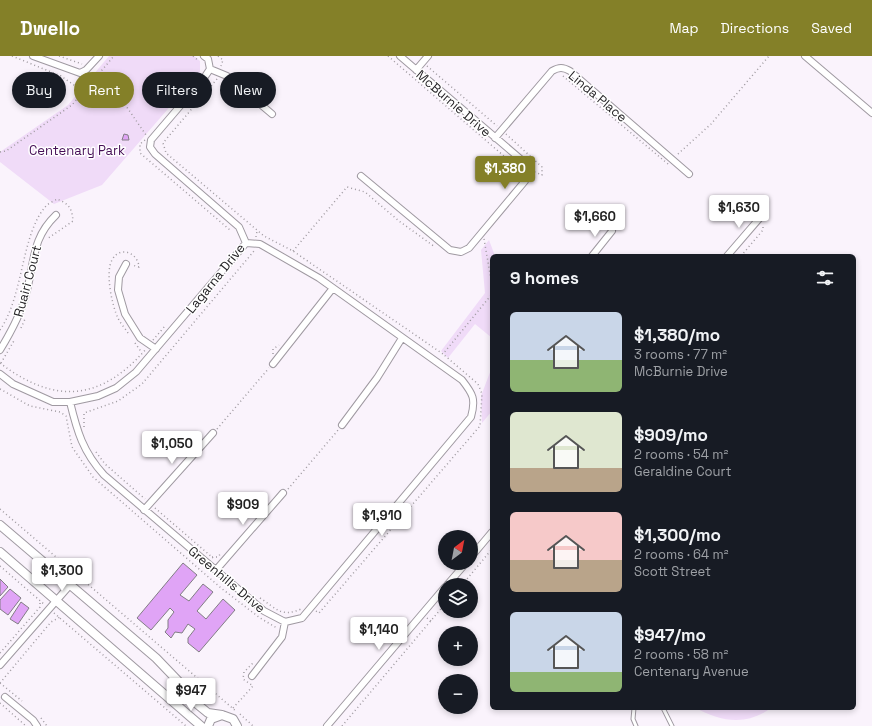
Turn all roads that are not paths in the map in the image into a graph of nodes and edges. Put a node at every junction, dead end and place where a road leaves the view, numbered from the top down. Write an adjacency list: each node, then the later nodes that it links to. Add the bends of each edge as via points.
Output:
1 (34, 56): 2 (street, via 80,73)
2 (99, 56)
3 (204, 56): 7 (street, via 208,59)
4 (400, 56): 8 (street, McBurnie Drive)
5 (428, 56): 8 (street)
6 (805, 56): 9 (street)
7 (210, 69): 10 (street, via 227,76); 17 (street, Lagarna Drive, via 151,140 150,147 239,227)
8 (416, 70): 11 (street, McBurnie Drive)
9 (872, 113)
10 (272, 114)
11 (495, 138): 12 (street, Linda Place, via 555,70 564,68); 13 (street, McBurnie Drive, via 524,162 529,170 525,181 469,248 461,252 450,250)
12 (689, 174)
13 (361, 176)
14 (764, 213): 19 (street)
15 (56, 215): 24 (street, Ruairi Court, via 44,226 35,248 26,294 15,324)
16 (612, 231): 18 (street)
17 (246, 243): 21 (street, via 266,247); 23 (street, Lagarna Drive)
18 (594, 254)
19 (730, 254)
20 (126, 264): 23 (street, via 118,290 126,314 140,338)
21 (333, 288): 22 (street); 25 (street)
22 (400, 336): 28 (street, via 377,378); 42 (street, via 462,380 470,390 475,403 471,417 302,618)
23 (156, 349): 27 (street, Lagarna Drive, via 136,372 116,388 98,396)
24 (0, 350)
25 (273, 364)
26 (0, 374): 27 (street, Lagarna Drive, via 32,394 53,402)
27 (70, 402): 31 (street, Greenhills Drive, via 76,430 90,459 104,475)
28 (342, 425)
29 (213, 433): 31 (street)
30 (283, 493): 36 (street)
31 (144, 510): 36 (street, Greenhills Drive)
32 (0, 525): 39 (street)
33 (490, 534): 34 (street)
34 (478, 549)
35 (0, 552): 41 (street)
36 (216, 570): 42 (street, Greenhills Drive, via 264,611)
37 (460, 570): 38 (street)
38 (453, 578)
39 (70, 585): 41 (street); 48 (street, via 169,670 197,704 208,713)
40 (438, 595): 53 (street)
41 (56, 600): 43 (street); 50 (street)
42 (285, 622): 44 (street, via 282,637)
43 (0, 665)
44 (252, 676)
45 (5, 697): 49 (street)
46 (634, 710): 54 (lane, via 633,719)
47 (664, 710): 55 (lane)
48 (222, 715): 51 (street, via 211,719); 52 (street, via 232,719)
49 (37, 726)
50 (201, 726)
51 (208, 726)
52 (237, 726)
53 (327, 726)
54 (636, 726)
55 (672, 726)

